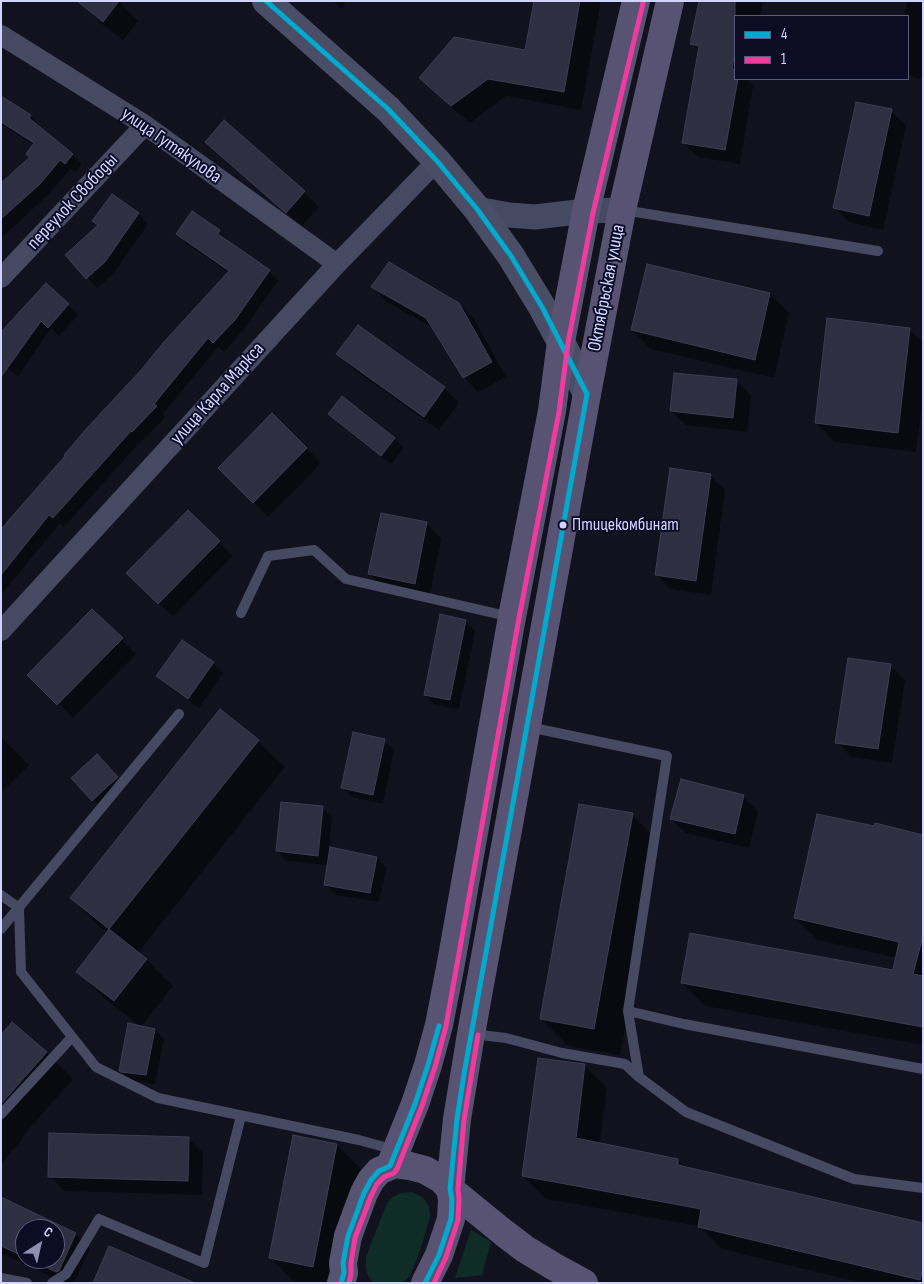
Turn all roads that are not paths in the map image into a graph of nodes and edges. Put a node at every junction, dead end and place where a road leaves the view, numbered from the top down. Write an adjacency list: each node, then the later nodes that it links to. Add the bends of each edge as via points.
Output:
1 (266, 1): 6 (main road, via 388,109)
2 (636, 1): 9 (main road, Октябрьская улица)
3 (670, 1): 8 (main road, Октябрьская улица)
4 (1, 35): 5 (street, улица Гутякулова)
5 (145, 125): 11 (street, улица Гутякулова); 12 (street, переулок Свободы)
6 (437, 161): 7 (main road); 11 (street, улица Карла Маркса)
7 (477, 209): 9 (street, via 534,217); 13 (main road, via 511,256)
8 (622, 210): 9 (street); 10 (lane); 14 (main road, Октябрьская улица)
9 (586, 211): 13 (main road, Октябрьская улица)
10 (878, 251)
11 (337, 264): 17 (street, улица Карла Маркса)
12 (1, 278)
13 (561, 342): 14 (main road); 16 (main road, Октябрьская улица, via 552,411)
14 (587, 394): 19 (main road, Октябрьская улица)
15 (241, 613): 16 (lane, via 268,556 314,550 346,579)
16 (512, 617): 30 (main road, Октябрьская улица, via 439,1024 415,1104)
17 (1, 631)
18 (179, 714): 21 (lane)
19 (526, 727): 23 (lane, via 666,756); 24 (main road, Октябрьская улица)
20 (1, 895): 21 (lane)
21 (19, 908): 22 (lane); 25 (lane, via 21,972)
22 (1, 929)
23 (628, 1011): 26 (lane); 27 (lane)
24 (471, 1034): 27 (lane, via 506,1038 562,1053 625,1064); 32 (main road, Октябрьская улица, via 457,1118)
25 (72, 1037): 28 (lane); 29 (lane, via 96,1067 158,1098)
26 (923, 1069)
27 (639, 1077): 31 (lane, via 686,1112 854,1179)
28 (1, 1114)
29 (241, 1116): 30 (lane, via 359,1140); 36 (lane, via 204,1263 99,1219 66,1274)
30 (393, 1158): 32 (main road, via 395,1164 425,1170 441,1179); 34 (main road, via 371,1180 364,1193 347,1243 343,1263)
31 (923, 1188)
32 (450, 1189): 37 (main road, Октябрьская улица, via 451,1219); 38 (main road, via 526,1249)
33 (1, 1278): 35 (lane)
34 (345, 1280)
35 (27, 1283)
36 (52, 1283)
37 (425, 1283)
38 (584, 1283)

